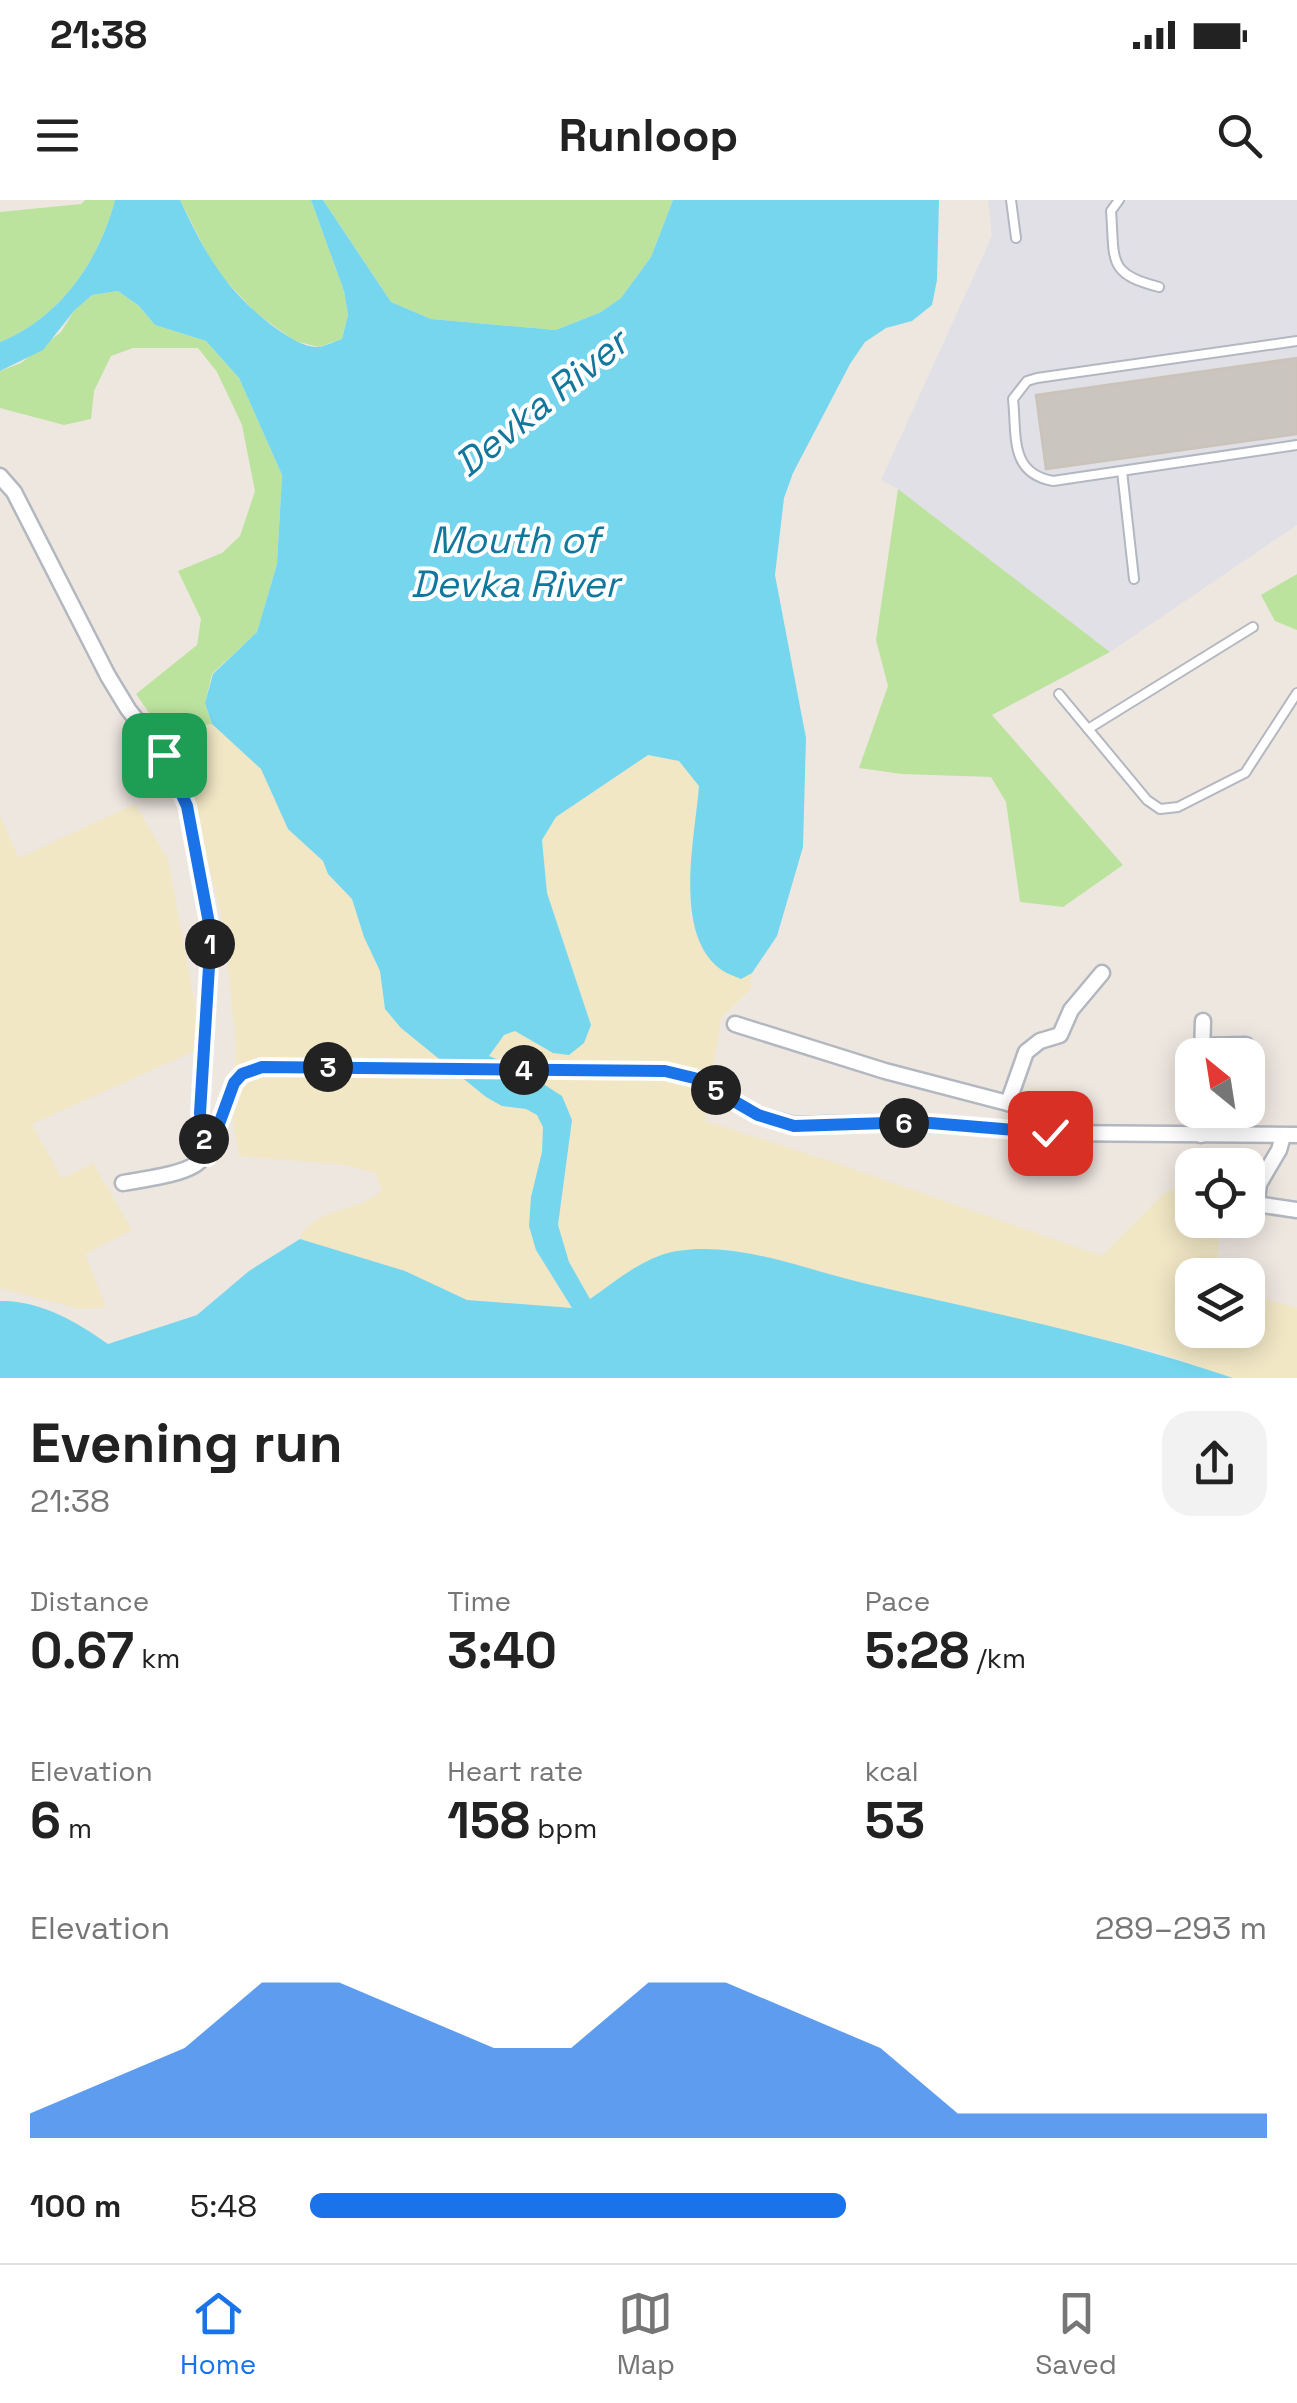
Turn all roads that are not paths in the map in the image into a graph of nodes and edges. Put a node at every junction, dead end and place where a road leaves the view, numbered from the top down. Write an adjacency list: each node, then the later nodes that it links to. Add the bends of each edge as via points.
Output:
1 (1010, 200): 3 (lane)
2 (1119, 200): 4 (lane, via 1111,211 1118,267 1134,281)
3 (1016, 238)
4 (1158, 286)
5 (1297, 341): 7 (lane, via 1038,378 1016,391 1020,462 1028,473 1053,482)
6 (1297, 445): 7 (lane)
7 (1122, 471): 9 (lane)
8 (0, 476): 23 (street, via 113,685 182,790 211,934 200,1113)
9 (1134, 579)
10 (1252, 628): 13 (lane)
11 (1060, 694): 13 (lane)
12 (1297, 694): 13 (lane, via 1245,774 1168,810 1147,800)
13 (1088, 729)
14 (1102, 972): 18 (street, via 1071,1010 1060,1036 1026,1052)
15 (1203, 1021): 17 (street)
16 (736, 1024): 18 (street, via 885,1072)
17 (1202, 1038)
18 (1008, 1102): 20 (street)
19 (1201, 1128): 21 (street)
20 (1094, 1133): 21 (street); 23 (street, via 918,1122 794,1126 665,1071 262,1067 234,1083)
21 (1201, 1135): 22 (street)
22 (1290, 1135): 24 (street)
23 (210, 1151): 25 (street, via 184,1172)
24 (1265, 1174)
25 (123, 1183)
26 (1265, 1205): 27 (street)
27 (1297, 1210)

